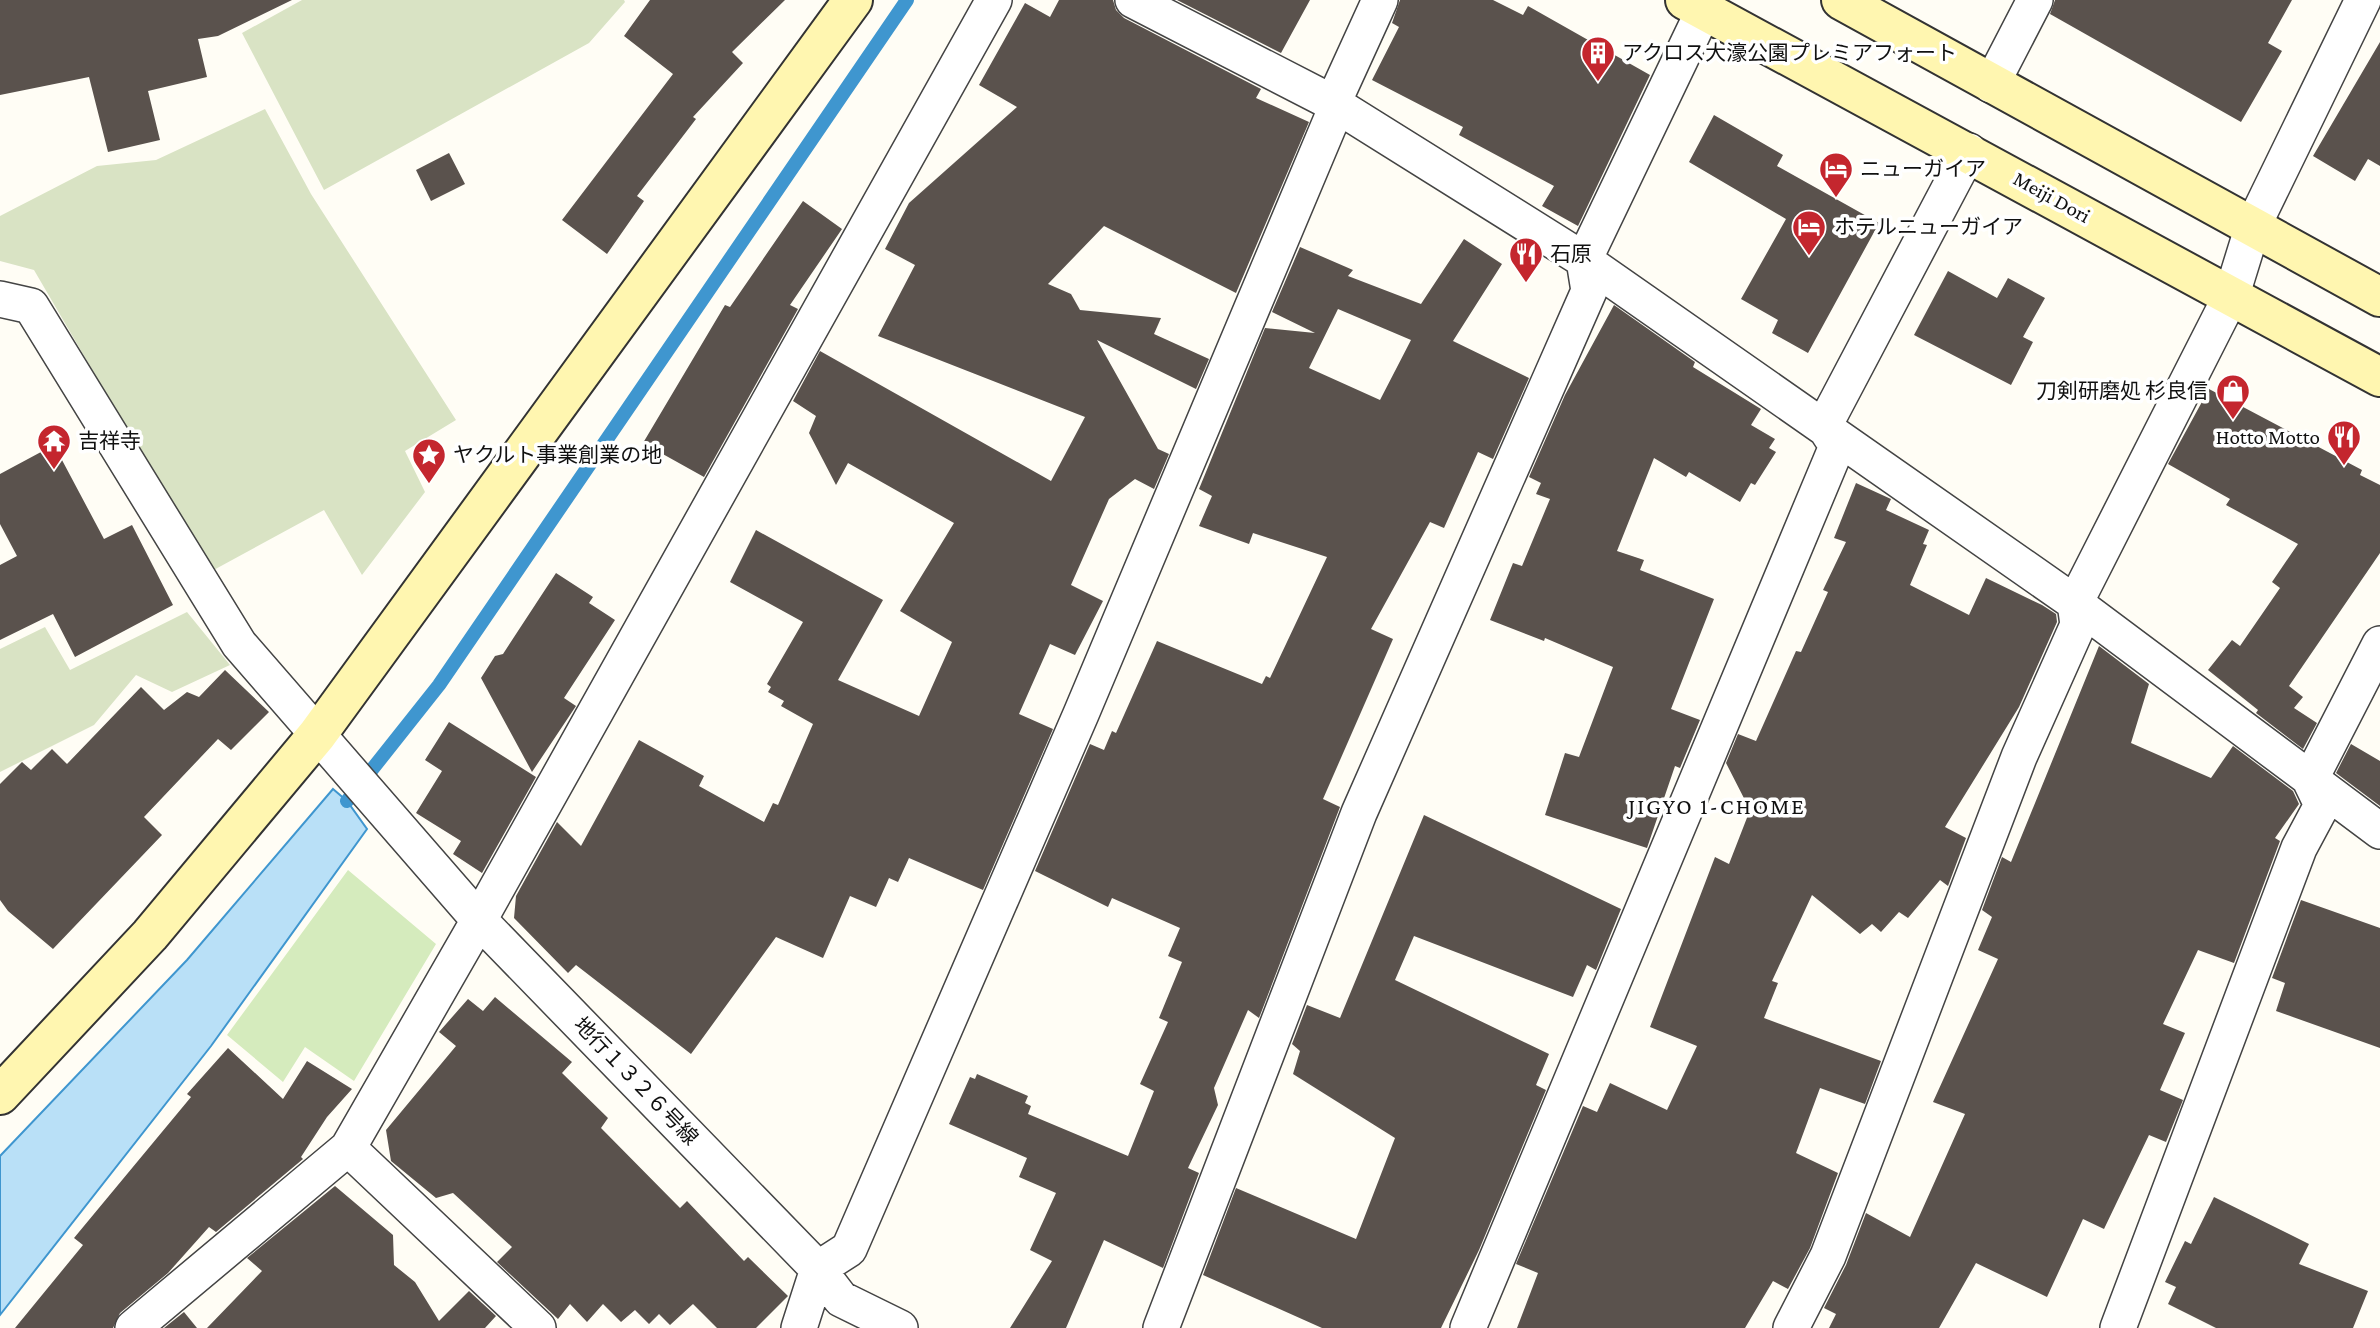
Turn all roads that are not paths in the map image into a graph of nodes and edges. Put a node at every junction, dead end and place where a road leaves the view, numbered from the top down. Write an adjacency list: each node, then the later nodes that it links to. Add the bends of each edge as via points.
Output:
1 (853, 0): 21 (street)
2 (994, 0): 24 (street)
3 (1133, 0): 10 (street)
4 (1380, 0): 10 (street)
5 (1841, 0): 9 (street)
6 (2035, 0): 9 (street)
7 (2363, 0): 12 (street)
8 (1695, 5): 11 (street, Meiji Dori); 13 (street)
9 (1991, 85): 12 (street)
10 (1333, 103): 13 (street); 27 (street, via 1327,131 1081,714 849,1249)
11 (1969, 151): 14 (street, Meiji Dori); 18 (street)
12 (2253, 226): 14 (street); 15 (street)
13 (1584, 260): 18 (street); 32 (street, via 1588,290 1359,813)
14 (2232, 294): 17 (street, Meiji Dori); 19 (street)
15 (2380, 297)
16 (0, 299): 21 (street, 地行１３２６号線, via 31,306 239,644)
17 (2380, 377)
18 (1824, 426): 19 (street); 33 (street, via 1837,446)
19 (2075, 603): 22 (street); 34 (street, via 2078,625 2019,757 1828,1256)
20 (2380, 644): 22 (street)
21 (328, 748): 24 (street, 地行１３２６号線); 25 (street)
22 (2310, 780): 23 (street); 35 (street, via 2322,805 2299,848)
23 (2380, 831)
24 (479, 920): 26 (street); 27 (street, 地行１３２６号線)
25 (0, 1095)
26 (348, 1148): 28 (street); 29 (street)
27 (818, 1269): 30 (street); 31 (street, 地行１３２６号線, via 841,1298)
28 (133, 1328)
29 (538, 1328)
30 (799, 1328)
31 (900, 1328)
32 (1161, 1328)
33 (1468, 1328)
34 (1791, 1328)
35 (2118, 1328)

